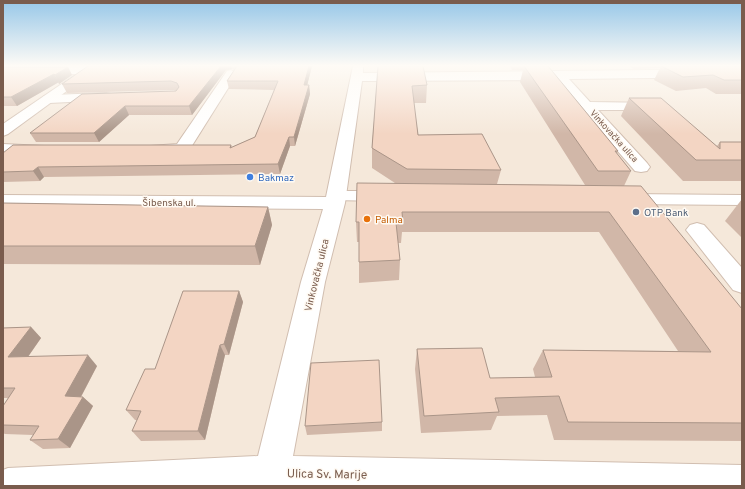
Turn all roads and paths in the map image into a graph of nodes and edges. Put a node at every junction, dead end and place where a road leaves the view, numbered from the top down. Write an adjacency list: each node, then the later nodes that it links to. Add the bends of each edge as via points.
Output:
1 (64, 89): 6 (street)
2 (221, 89): 12 (street, via 182,149)
3 (354, 89): 16 (street, Vinkovačka ulica)
4 (571, 89): 7 (street, Vinkovačka ulica)
5 (119, 97): 6 (street)
6 (50, 99): 9 (street)
7 (586, 106): 8 (street, Vinkovačka ulica, via 654,105); 13 (street, Vinkovačka ulica)
8 (666, 115)
9 (3, 131)
10 (3, 149): 11 (street)
11 (50, 149)
12 (143, 149)
13 (641, 167)
14 (400, 196): 16 (street)
15 (607, 198): 17 (street)
16 (336, 199): 18 (street, Šibenska ul.); 21 (street, Vinkovačka ulica, via 313,282)
17 (742, 200)
18 (3, 201)
19 (697, 230): 20 (street)
20 (742, 284)
21 (272, 473): 22 (street, Ulica Sv. Marije); 23 (street, Ulica Sv. Marije)
22 (742, 483)
23 (8, 486)

